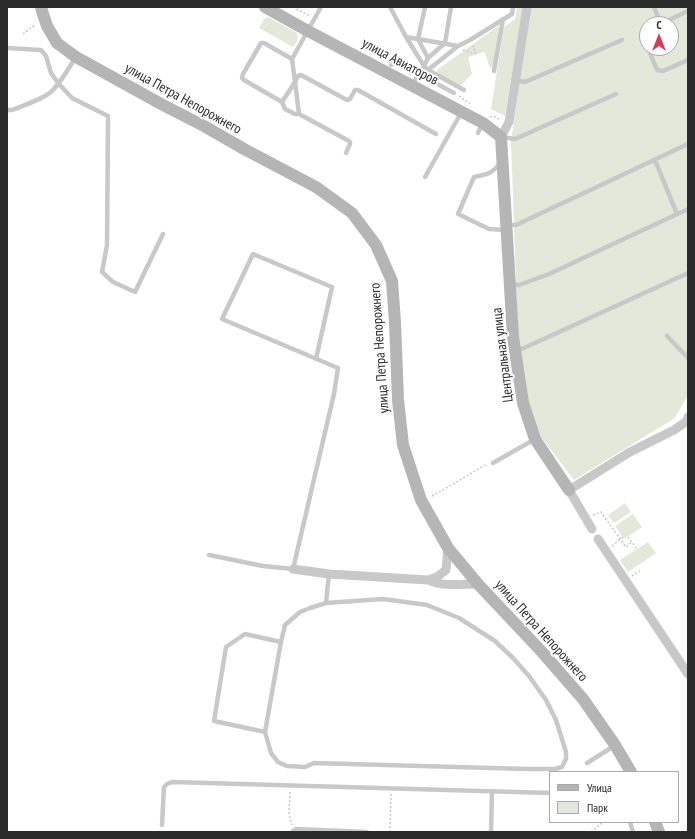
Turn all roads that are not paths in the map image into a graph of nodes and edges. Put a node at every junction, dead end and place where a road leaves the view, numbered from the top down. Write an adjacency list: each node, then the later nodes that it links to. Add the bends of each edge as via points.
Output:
1 (41, 7): 20 (street, улица Петра Непорожнего, via 56,43)
2 (265, 7): 12 (street, улица Авиаторов)
3 (321, 7): 12 (lane)
4 (390, 7): 13 (lane)
5 (425, 7): 14 (lane)
6 (451, 7): 16 (lane)
7 (513, 7): 11 (lane, via 512,14)
8 (527, 7): 29 (street)
9 (688, 11): 10 (lane)
10 (678, 16)
11 (503, 19): 17 (lane); 27 (lane)
12 (308, 31): 22 (lane); 32 (street, улица Авиаторов)
13 (406, 37): 14 (lane); 25 (lane)
14 (418, 39): 16 (lane); 21 (lane)
15 (622, 40): 29 (lane, via 525,82)
16 (445, 44): 17 (lane); 21 (lane)
17 (457, 47): 26 (lane)
18 (7, 48): 31 (lane, via 41,50)
19 (651, 56): 23 (lane, via 657,70 663,71)
20 (76, 57): 31 (lane); 63 (street, улица Петра Непорожнего, via 316,187 352,213 376,245 392,281 403,445 421,500)
21 (428, 58): 25 (lane)
22 (292, 59): 30 (lane); 36 (lane, via 261,43 242,76 244,80)
23 (688, 60)
24 (391, 65): 28 (lane, via 397,62)
25 (424, 66): 26 (lane); 28 (lane)
26 (428, 70): 33 (lane)
27 (494, 71)
28 (419, 74): 32 (lane); 34 (lane)
29 (515, 80): 41 (street, via 509,122)
30 (294, 82): 36 (lane); 39 (lane); 40 (lane, via 301,75 347,100 355,90 358,90)
31 (58, 84): 37 (lane, via 43,97); 50 (lane, via 72,98 108,116 107,245 102,272 113,282 135,292)
32 (412, 85): 38 (street, улица Авиаторов)
33 (464, 90)
34 (454, 93)
35 (616, 94): 41 (lane, via 515,139)
36 (282, 102): 39 (lane, via 285,109)
37 (7, 110)
38 (462, 112): 41 (street, улица Авиаторов); 46 (lane)
39 (298, 114): 43 (lane, via 350,142)
40 (436, 134)
41 (501, 137): 44 (street)
42 (688, 144): 45 (lane)
43 (346, 152)
44 (503, 158): 49 (street, Центральная улица); 49 (lane, via 489,174 474,177 458,214 489,229)
45 (654, 160): 48 (lane); 49 (lane)
46 (425, 177)
47 (688, 209): 48 (lane)
48 (677, 214): 52 (lane, via 549,274)
49 (507, 227): 52 (street, Центральная улица)
50 (163, 234)
51 (688, 273): 54 (lane)
52 (510, 286): 54 (street, Центральная улица)
53 (667, 336): 55 (lane)
54 (515, 350): 58 (street, Центральная улица, via 523,403)
55 (688, 358)
56 (316, 359): 56 (lane, via 222,319 253,254 332,287); 65 (lane, via 338,368)
57 (688, 417): 60 (street, via 687,421 674,430 630,452)
58 (535, 439): 59 (lane); 60 (street, Центральная улица)
59 (494, 463)
60 (569, 490): 61 (street, Центральная улица)
61 (592, 529)
62 (598, 539): 71 (street)
63 (448, 548): 67 (street, via 446,570); 68 (street, улица Петра Непорожнего)
64 (209, 555): 65 (lane, via 263,566)
65 (294, 569): 66 (street)
66 (329, 574): 67 (street); 69 (lane)
67 (428, 580): 68 (street, via 436,583)
68 (478, 584): 73 (street, улица Петра Непорожнего, via 583,699)
69 (326, 603): 70 (lane, via 300,612 291,619 285,625); 72 (lane, via 383,599 427,605 459,618 495,641 529,676 546,700 556,720 566,759 562,767 555,769 314,763 305,767 288,766 278,762 271,754)
70 (281, 642): 72 (lane); 72 (lane, via 245,634 226,646 214,721)
71 (688, 674)
72 (265, 732)
73 (615, 745): 74 (lane); 75 (street, улица Петра Непорожнего)
74 (587, 763)
75 (630, 771)
76 (492, 791): 77 (lane); 78 (lane, via 172,782 164,787); 81 (lane)
77 (549, 793)
78 (162, 825)
79 (293, 831): 80 (lane)
80 (367, 832)
81 (491, 832)

